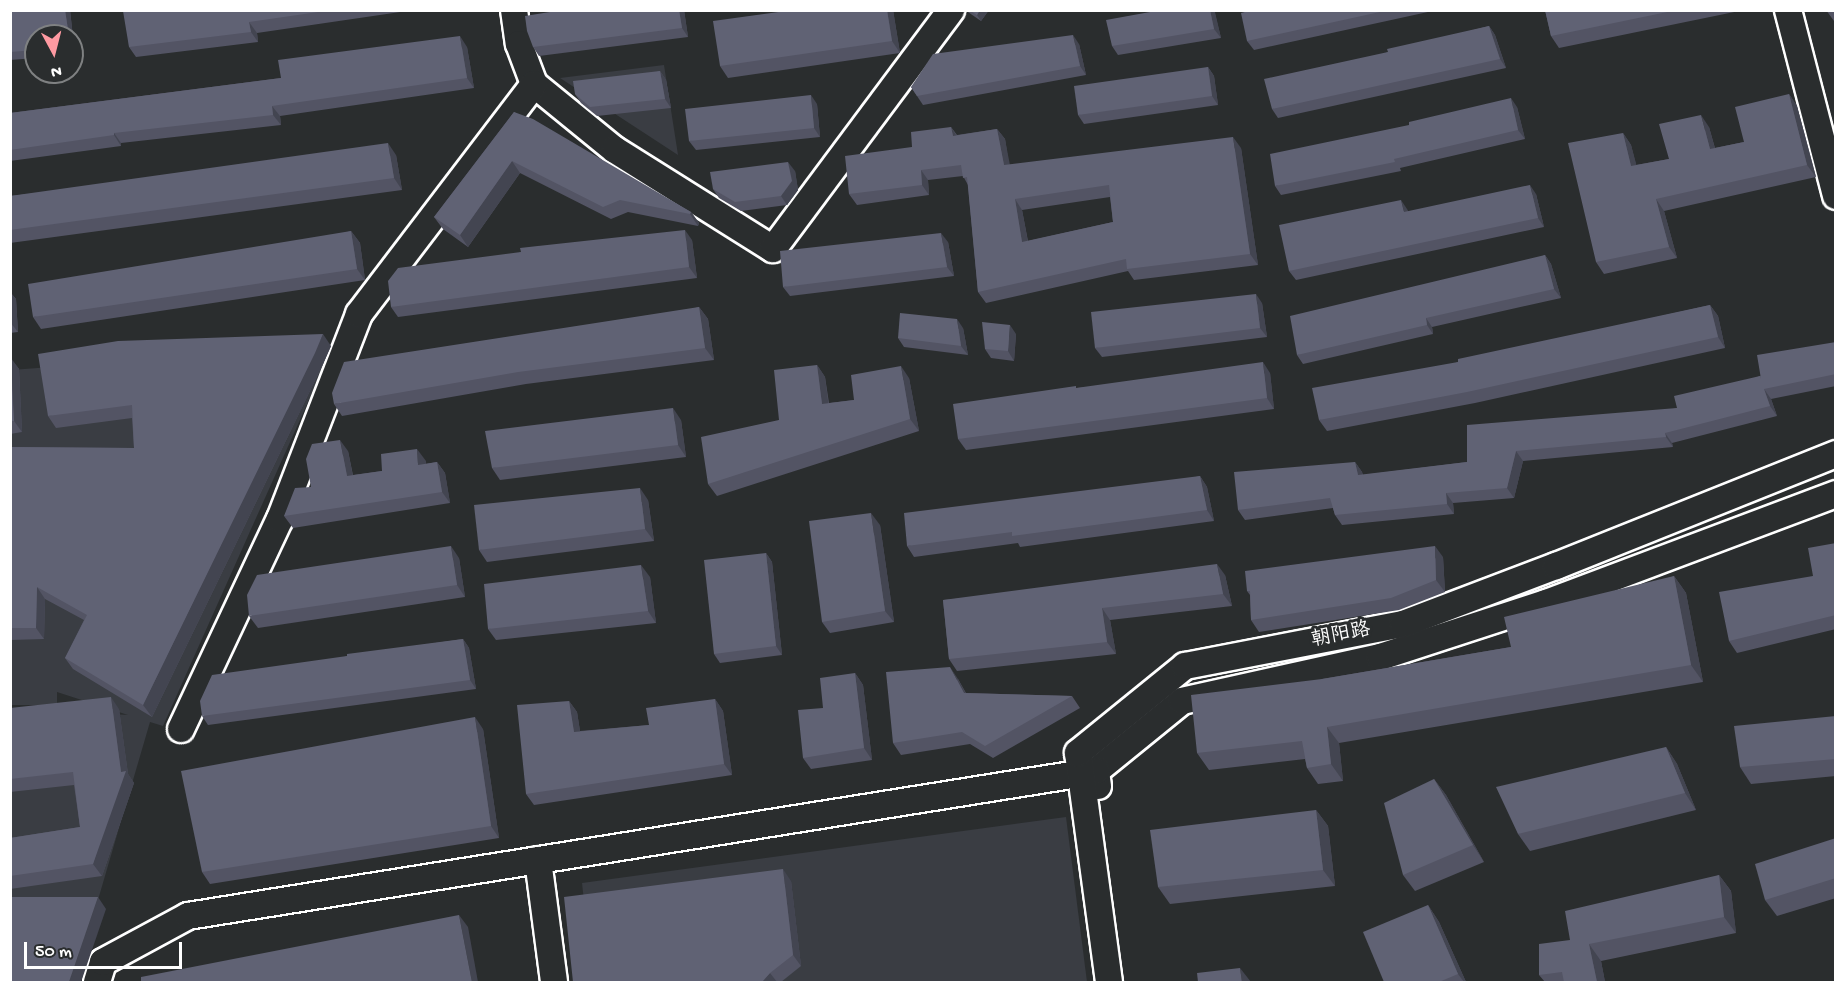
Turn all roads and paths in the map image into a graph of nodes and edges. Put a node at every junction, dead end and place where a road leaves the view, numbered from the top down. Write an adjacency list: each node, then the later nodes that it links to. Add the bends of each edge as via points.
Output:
1 (514, 10): 4 (street, via 519,44)
2 (951, 10): 4 (street, via 773,249 615,150)
3 (1788, 10): 5 (street)
4 (534, 84): 8 (street, via 359,314 280,519)
5 (1836, 196)
6 (1836, 454): 9 (street, 朝阳路, via 1403,624 1185,666 1078,753)
7 (1836, 494): 9 (street, 朝阳路, via 1546,603 1380,657 1182,701)
8 (181, 729)
9 (1088, 772): 10 (street); 13 (street, 朝阳路); 14 (street, 朝阳路)
10 (538, 860): 11 (street, via 188,916 103,963); 12 (street)
11 (97, 982)
12 (554, 982)
13 (1109, 982)
14 (1124, 982)

